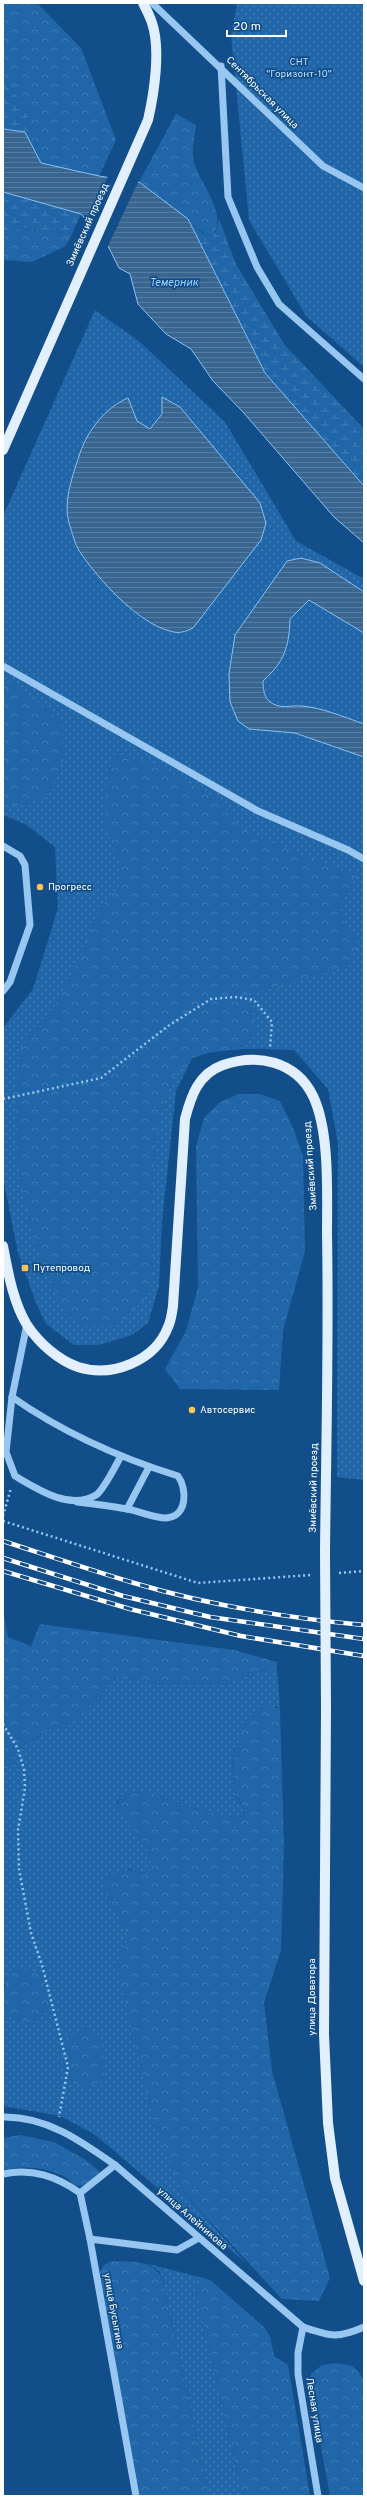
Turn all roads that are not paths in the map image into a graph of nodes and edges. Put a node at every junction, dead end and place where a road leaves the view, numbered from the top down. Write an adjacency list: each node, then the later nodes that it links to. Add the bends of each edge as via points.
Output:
1 (143, 3): 6 (main road, Змиёвский проезд, via 153,23 156,61 154,93 148,120)
2 (152, 3): 3 (street, Сентябрьская улица)
3 (221, 66): 4 (street, Сентябрьская улица, via 245,93 323,166); 5 (street, via 228,197 257,267 279,304)
4 (364, 188)
5 (364, 379)
6 (3, 450)
7 (3, 666): 9 (street, via 258,810)
8 (3, 846): 10 (street, via 20,856 25,865 30,925 10,982)
9 (364, 859)
10 (3, 991)
11 (3, 1246): 12 (main road, Змиёвский проезд, via 9,1281)
12 (27, 1324): 13 (street); 18 (main road, Змиёвский проезд, bridge, via 46,1348 79,1367 95,1370 132,1364 145,1357 158,1344 168,1328 173,1306 185,1119 191,1095 201,1079 215,1068 234,1061 269,1061 287,1066 301,1077 313,1096 320,1118 324,1153 328,1285)
13 (12, 1397): 14 (street, via 42,1418); 16 (street, via 6,1452 15,1476 42,1492)
14 (122, 1456): 15 (street); 16 (street, via 97,1495)
15 (149, 1467): 17 (street); 17 (street, via 178,1476 185,1489 184,1504 174,1515 167,1518)
16 (77, 1502): 17 (street)
17 (127, 1509)
18 (326, 1709): 25 (main road, улица Доватора, via 324,2034 328,2123 335,2178)
19 (3, 2117): 20 (street, улица Алейникова, via 26,2118 55,2128 94,2150)
20 (114, 2165): 22 (street); 23 (street, улица Алейникова)
21 (3, 2174): 22 (street, via 17,2171 45,2174 64,2182)
22 (80, 2193): 24 (street, улица Бусыгина)
23 (199, 2238): 24 (street, via 178,2250); 26 (street, улица Алейникова)
24 (90, 2240): 28 (street, улица Бусыгина)
25 (364, 2281)
26 (303, 2327): 27 (street, улица Алейникова, via 330,2336 350,2333); 29 (street, Лесная улица, via 298,2353 298,2374)
27 (364, 2327)
28 (136, 2496)
29 (318, 2496)

